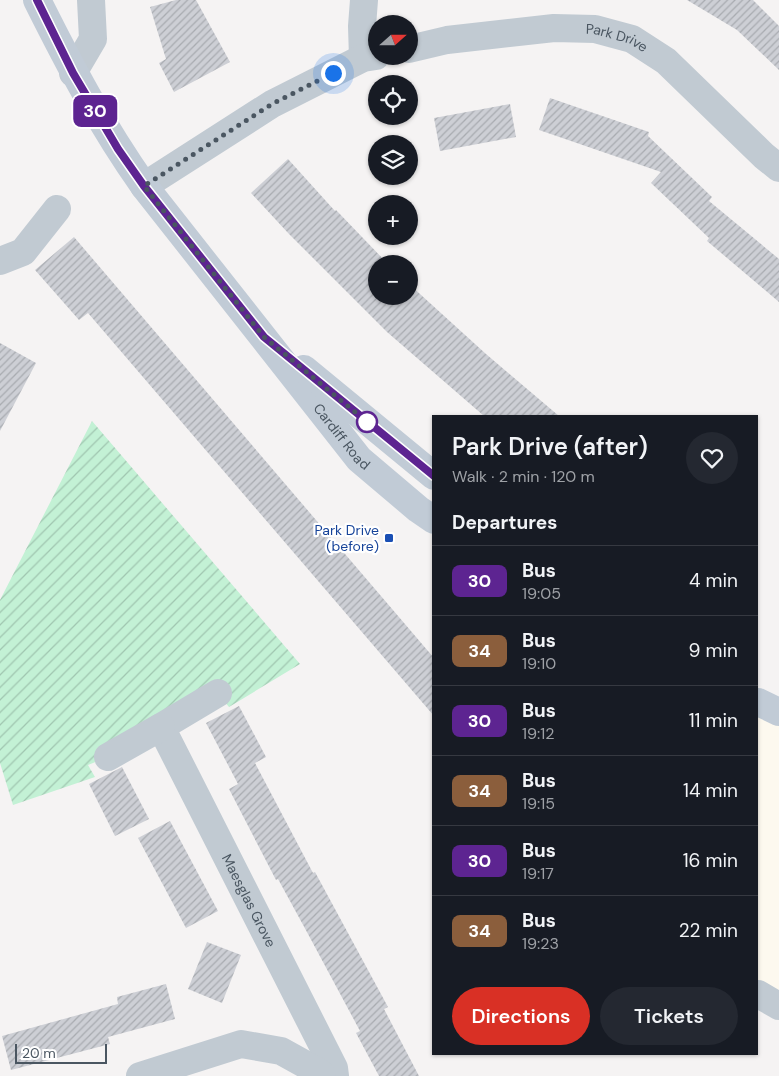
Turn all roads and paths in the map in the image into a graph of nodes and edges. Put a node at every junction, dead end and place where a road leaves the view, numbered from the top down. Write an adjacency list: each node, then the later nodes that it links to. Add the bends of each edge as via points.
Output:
1 (37, 0): 7 (main road, Cardiff Road)
2 (91, 0): 7 (street, via 92,39)
3 (364, 0): 5 (street, via 362,26)
4 (418, 47): 8 (street, Park Drive, via 447,40 554,28 595,29 632,39 666,62)
5 (368, 49)
6 (368, 58): 9 (street, via 272,104)
7 (73, 73): 9 (main road, Cardiff Road)
8 (779, 168)
9 (144, 186): 12 (main road, Cardiff Road)
10 (57, 209): 11 (street, via 23,252)
11 (0, 261)
12 (264, 337): 13 (main road, Cardiff Road); 14 (main road, Cardiff Road, via 359,459)
13 (432, 474)
14 (432, 519)
15 (218, 693): 18 (street)
16 (758, 702): 17 (main road)
17 (779, 712)
18 (161, 727): 19 (street); 24 (street, Maesglas Grove, via 310,1018)
19 (108, 757)
20 (758, 994): 21 (street)
21 (779, 1006)
22 (140, 1076): 23 (street, via 241,1044 281,1051)
23 (322, 1076)
24 (336, 1076)

